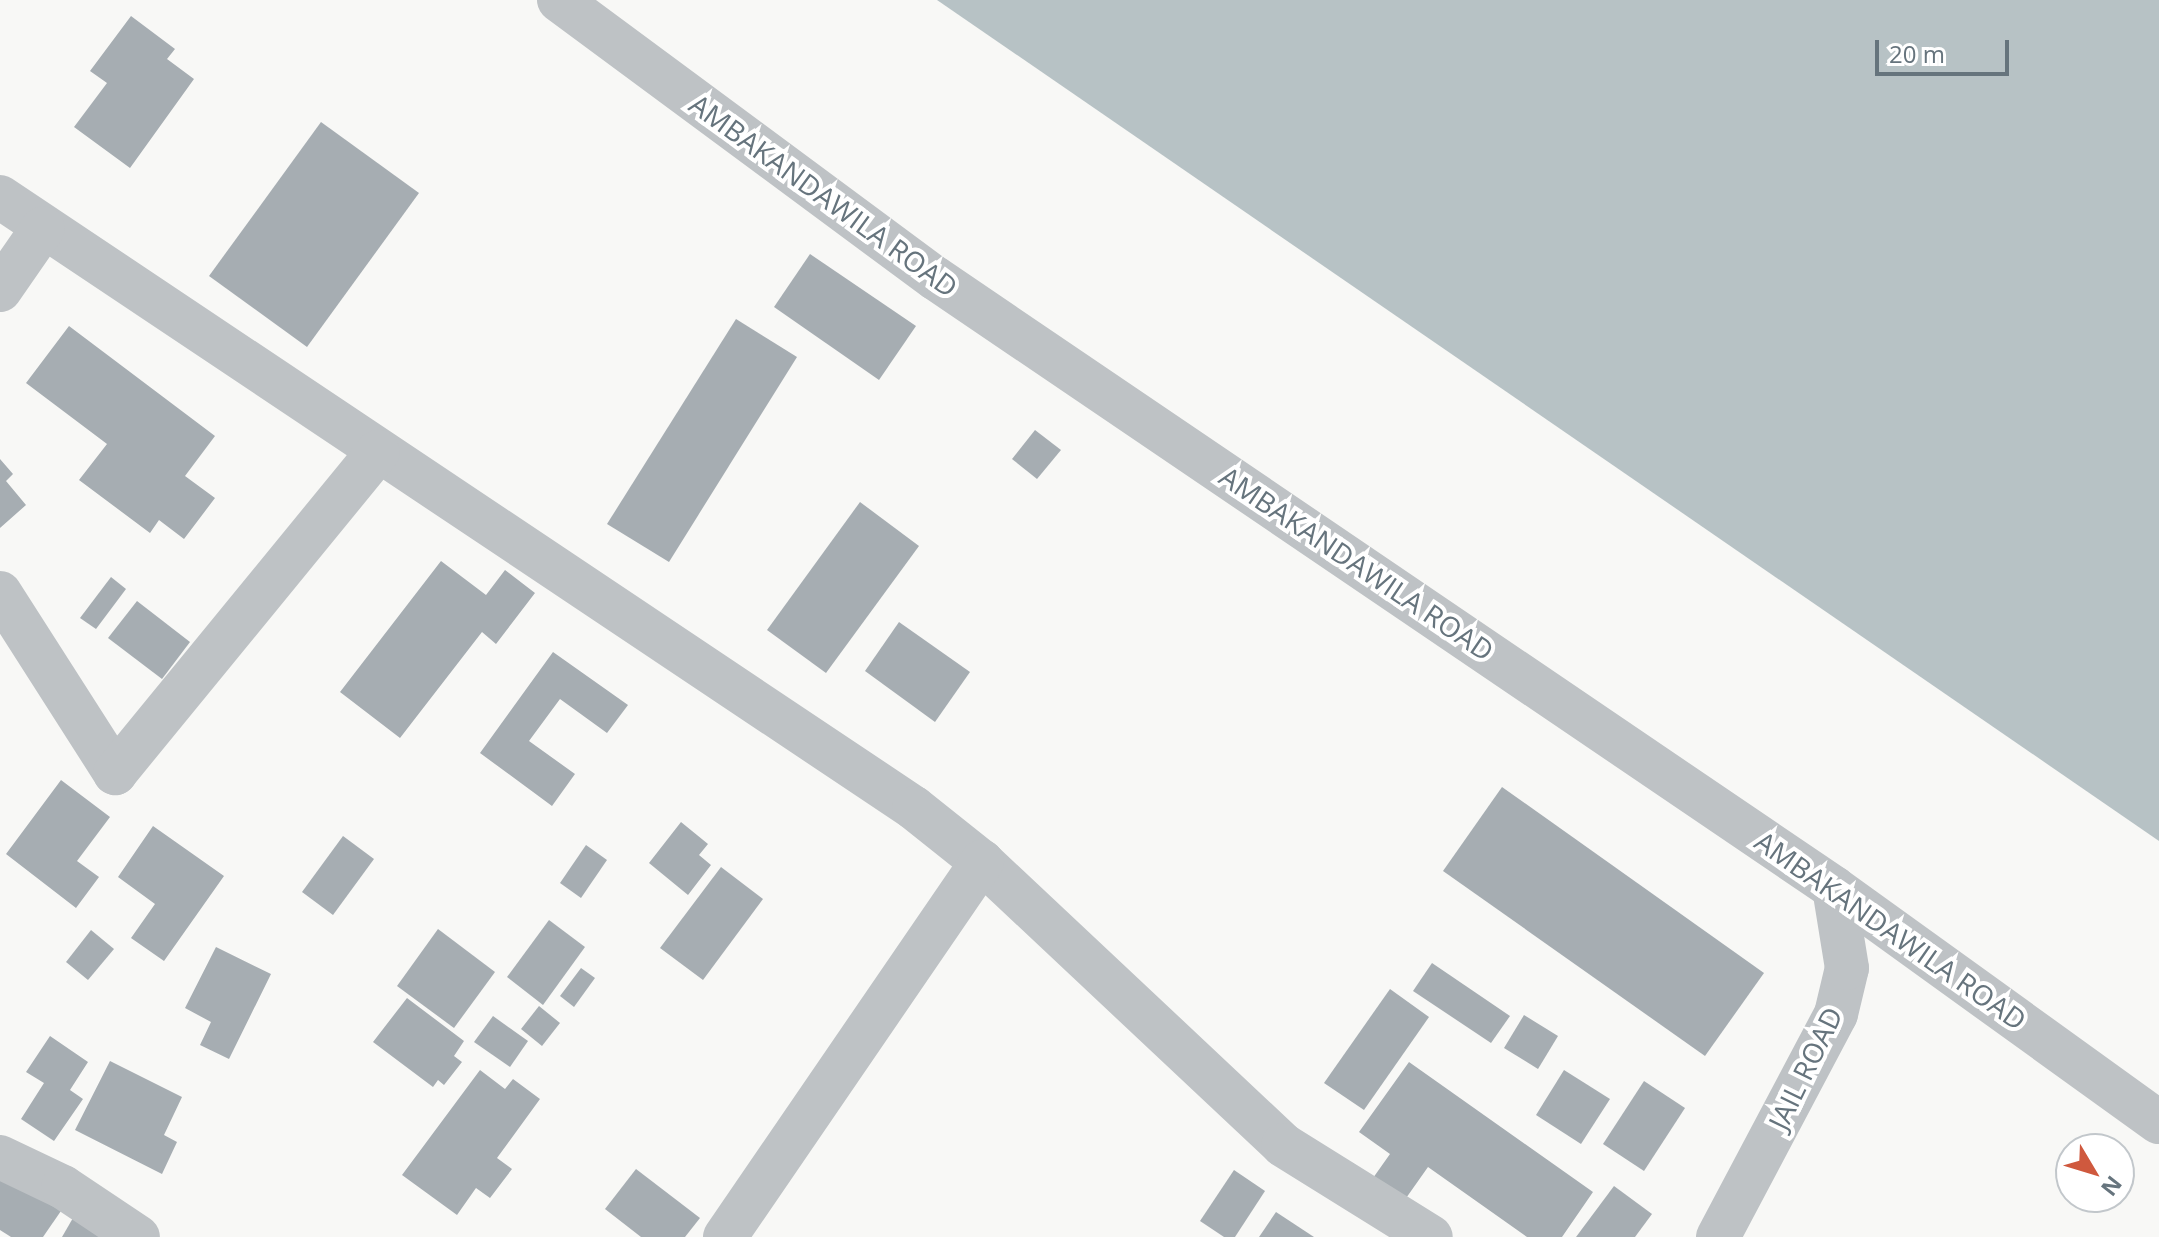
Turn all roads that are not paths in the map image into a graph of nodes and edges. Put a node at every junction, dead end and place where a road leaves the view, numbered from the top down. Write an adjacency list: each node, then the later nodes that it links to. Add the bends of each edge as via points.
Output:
1 (559, 0): 8 (street, AMBAKANDAWILA ROAD, via 935,278)
2 (0, 197): 3 (street)
3 (43, 228): 4 (street); 5 (street)
4 (0, 290)
5 (378, 452): 6 (street, via 115,773); 7 (street, via 914,808)
6 (0, 593)
7 (982, 862): 12 (street); 13 (street, via 1283,1145)
8 (1834, 888): 9 (street, AMBAKANDAWILA ROAD); 14 (street, JAIL ROAD, via 1847,968 1836,1014)
9 (2159, 1122)
10 (0, 1157): 11 (street, via 63,1187)
11 (138, 1237)
12 (725, 1237)
13 (1431, 1237)
14 (1718, 1237)

